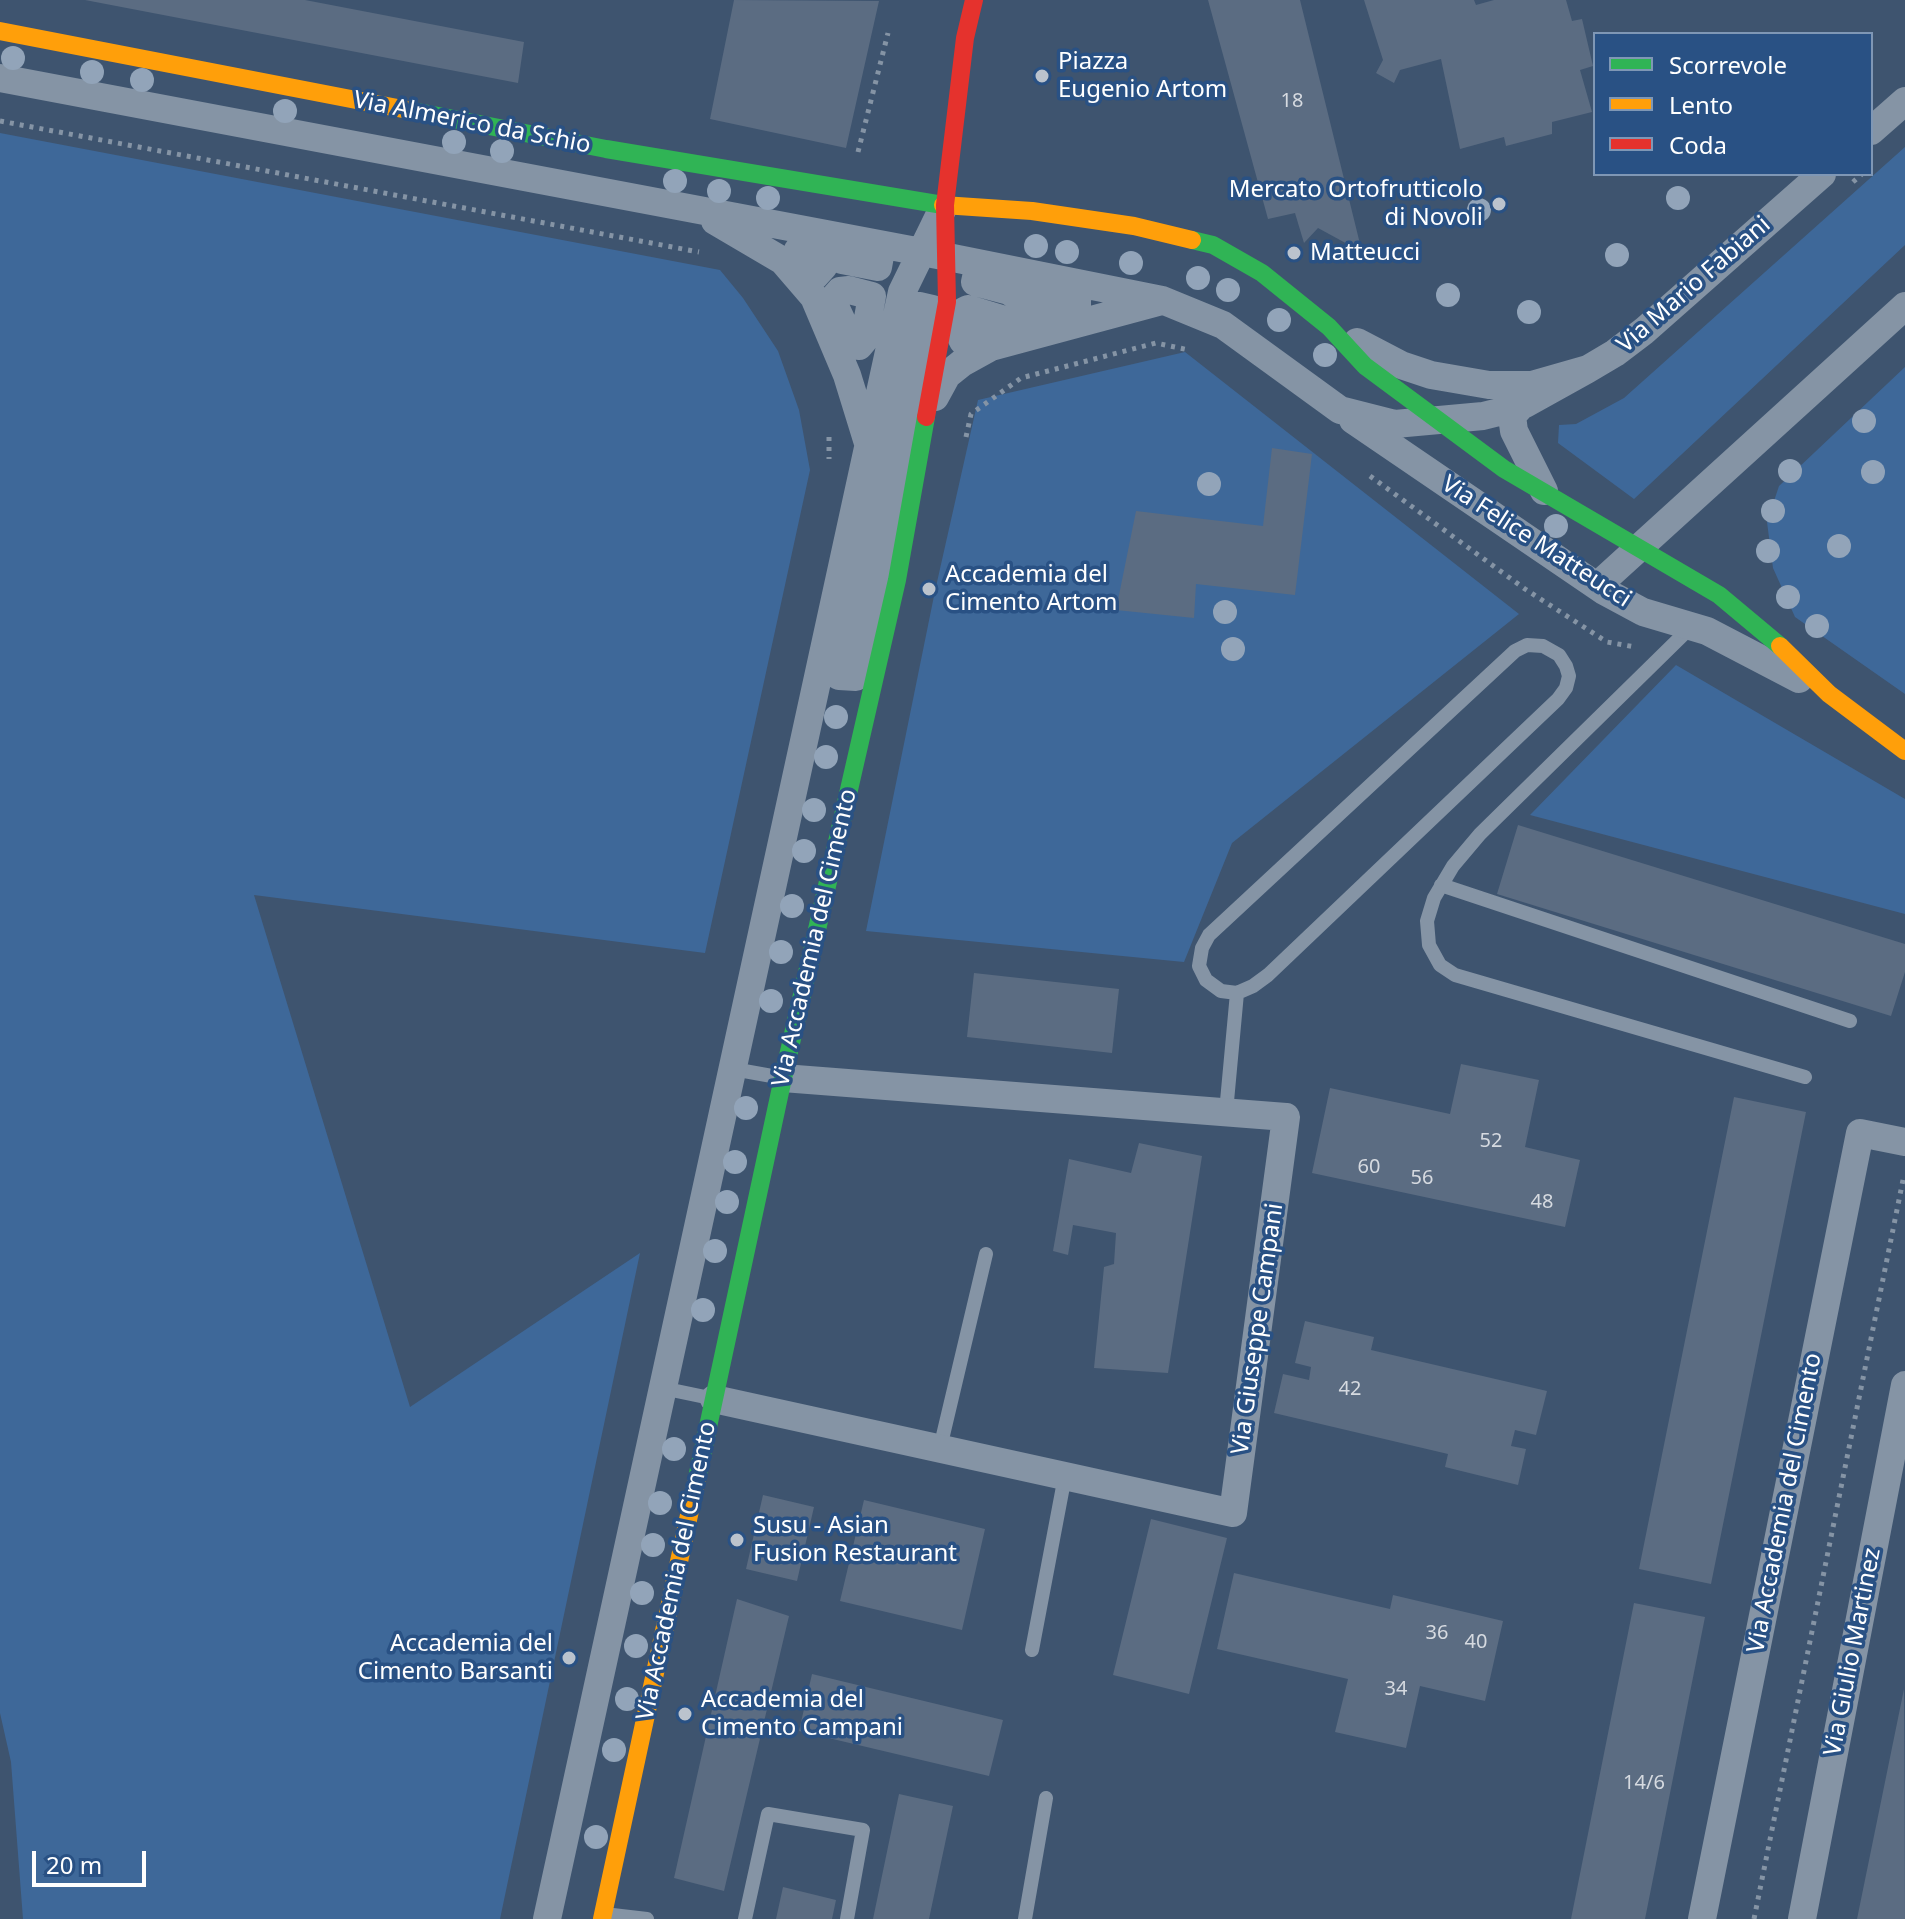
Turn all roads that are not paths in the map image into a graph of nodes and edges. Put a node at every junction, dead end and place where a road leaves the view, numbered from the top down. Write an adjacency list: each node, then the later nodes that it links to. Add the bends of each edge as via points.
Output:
1 (974, 0): 7 (street)
2 (0, 31): 7 (street, Via Almerico da Schio, via 591,146)
3 (0, 78): 8 (street, Via Almerico da Schio)
4 (1905, 101): 5 (street)
5 (1873, 129)
6 (1820, 176): 14 (street, Via Mario Fabiani, via 1644,331)
7 (945, 205): 9 (street, Via Accademia del Cimento); 13 (street, Via Felice Matteucci, via 1032,211 1204,242 1262,273)
8 (689, 207): 9 (street, Via Almerico da Schio); 19 (street, Via Accademia del Cimento, via 783,261 814,297)
9 (935, 254): 10 (street, Via Felice Matteucci); 18 (street, Via Accademia del Cimento, via 947,302); 19 (street, Via Accademia del Cimento, via 902,292)
10 (1162, 300): 16 (street, Via Felice Matteucci, via 1233,331); 18 (street, via 1016,339 962,363 937,393)
11 (1905, 306): 21 (street)
12 (932, 309): 12 (street, via 919,306 839,676 856,677)
13 (1329, 327): 14 (street, Via Mario Fabiani, via 1401,365 1489,385 1532,385); 17 (street, Via Felice Matteucci, via 1365,366)
14 (1588, 369): 15 (street, Via Felice Matteucci)
15 (1521, 406): 17 (street, Via Felice Matteucci); 20 (street, Via Felice Matteucci, via 1512,416 1514,431)
16 (1340, 410): 17 (street, Via Felice Matteucci, via 1395,424); 22 (street, Via Felice Matteucci)
17 (1441, 421): 20 (street, Via Felice Matteucci, via 1504,469)
18 (920, 446): 31 (street, Via Accademia del Cimento, via 897,580)
19 (870, 448): 29 (street, Via Accademia del Cimento)
20 (1544, 491): 21 (street, Via Felice Matteucci)
21 (1641, 548): 22 (street); 24 (street, Via Felice Matteucci, via 1719,595)
22 (1597, 586): 23 (street, Via Felice Matteucci, via 1643,612)
23 (1692, 626): 24 (street, Via Felice Matteucci); 26 (lane, via 1480,834)
24 (1829, 694): 25 (street, Via Felice Matteucci)
25 (1905, 751)
26 (1441, 885): 28 (lane); 30 (lane, via 1427,921 1429,945 1440,965 1455,975)
27 (1237, 993): 27 (lane, via 1268,975 1558,699 1569,676 1559,655 1543,646 1515,651 1209,935 1199,966 1221,991); 32 (lane)
28 (1850, 1021)
29 (733, 1069): 31 (lane); 36 (street, Via Accademia del Cimento)
30 (1805, 1077)
31 (783, 1078): 32 (street, Via Giuseppe Campani); 37 (street, Via Accademia del Cimento)
32 (1226, 1112): 39 (street, Via Giuseppe Campani, via 1286,1117 1233,1513)
33 (1905, 1142): 48 (street, Via Accademia del Cimento, via 1860,1133)
34 (986, 1254): 38 (lane)
35 (1905, 1385): 49 (street, Via Giulio Martinez)
36 (662, 1388): 37 (lane); 43 (street, Via Accademia del Cimento)
37 (714, 1399): 38 (street, Via Giuseppe Campani); 42 (street, Via Accademia del Cimento)
38 (940, 1448): 39 (street, Via Giuseppe Campani)
39 (1065, 1476): 40 (lane)
40 (1032, 1650)
41 (1046, 1798): 47 (lane)
42 (603, 1916): 44 (lane)
43 (547, 1919)
44 (647, 1919)
45 (745, 1919): 46 (lane, via 768,1814 863,1830)
46 (847, 1919)
47 (1025, 1919)
48 (1702, 1919)
49 (1802, 1919)

